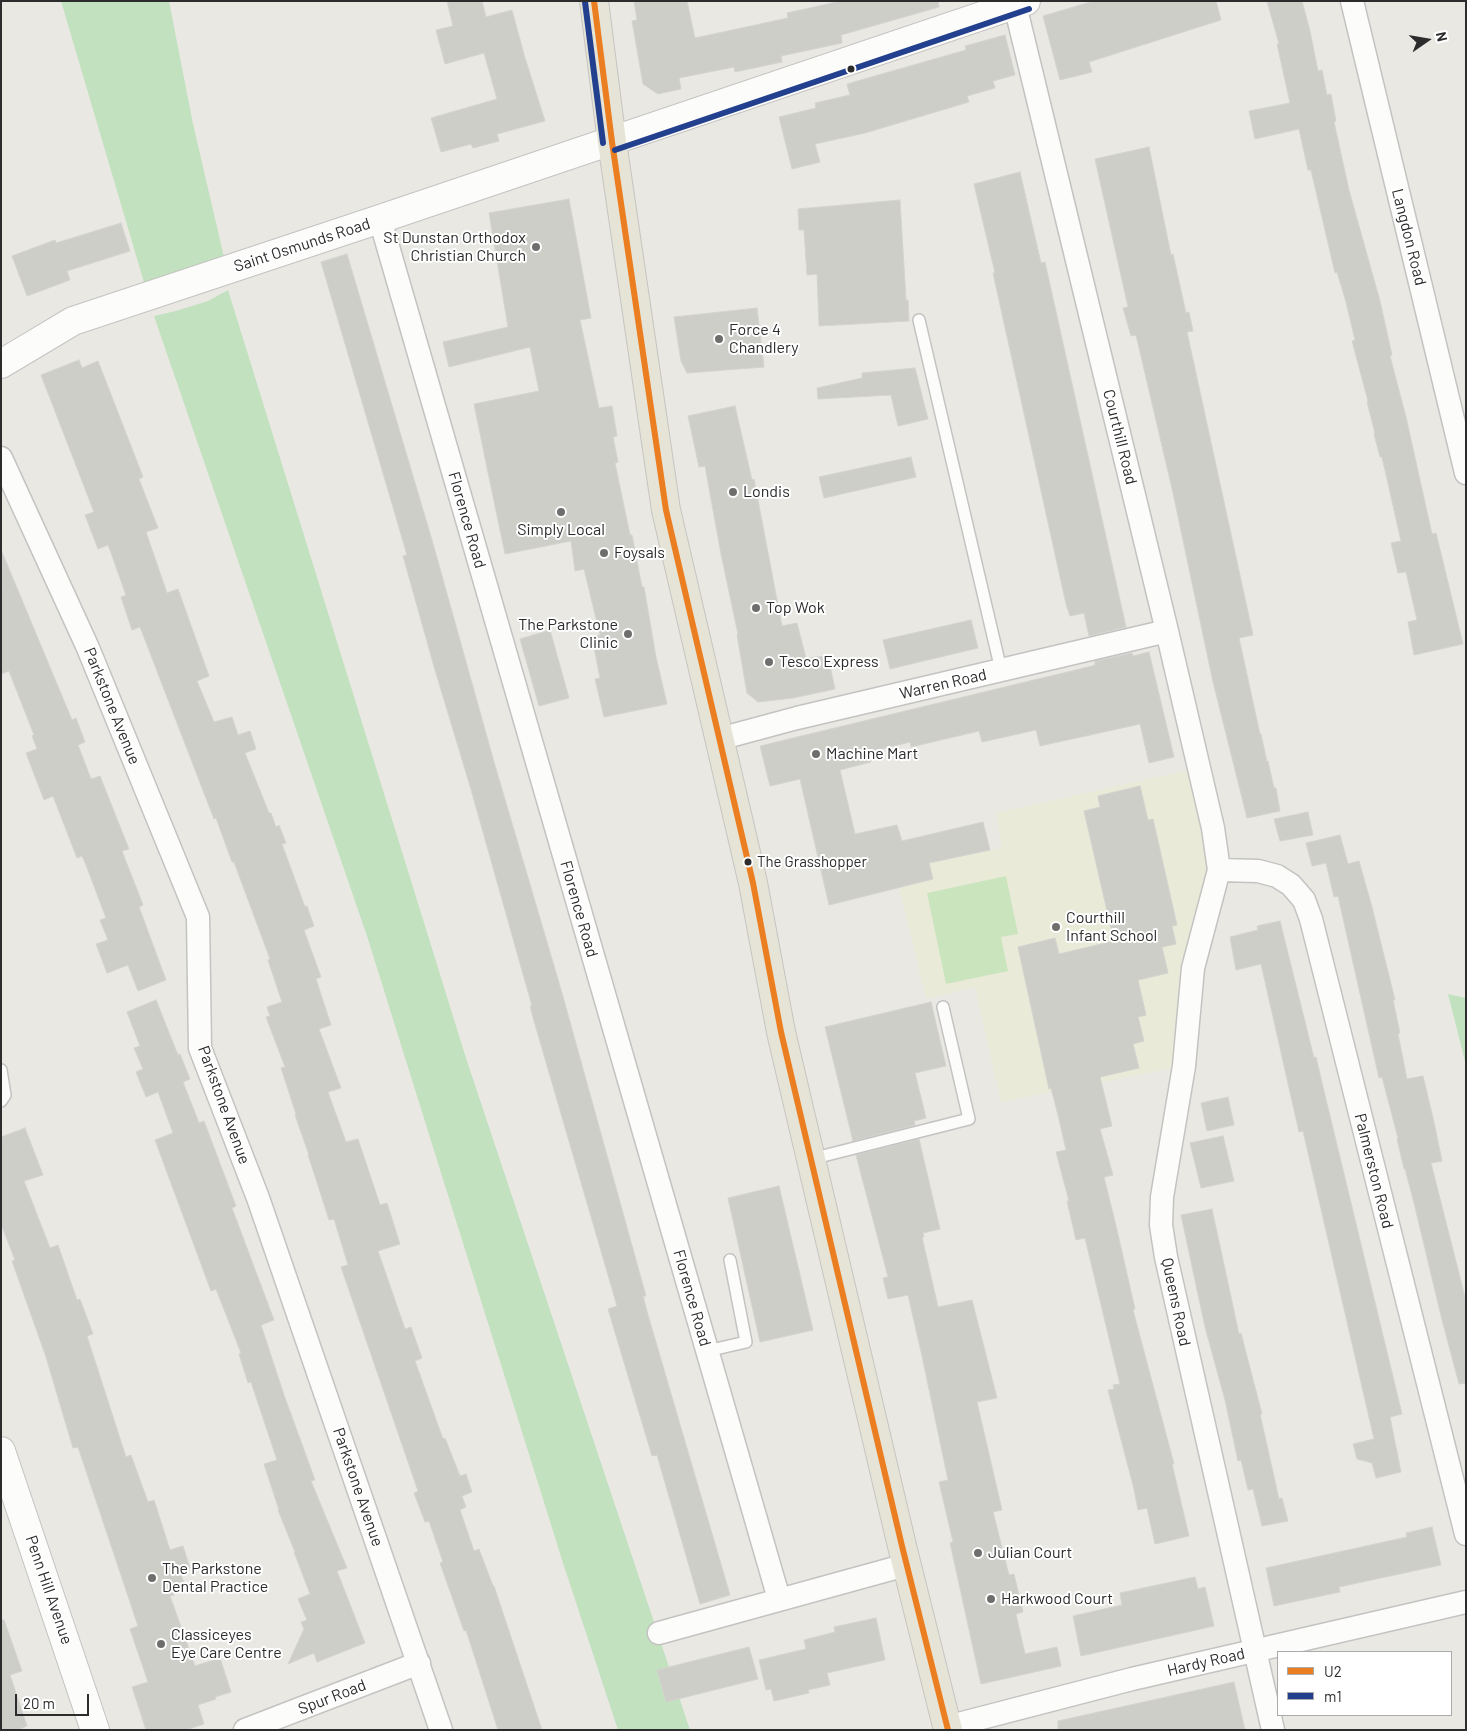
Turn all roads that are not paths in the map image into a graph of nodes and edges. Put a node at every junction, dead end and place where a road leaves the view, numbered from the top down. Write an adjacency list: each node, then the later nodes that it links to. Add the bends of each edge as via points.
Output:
1 (594, 1): 4 (highway)
2 (1352, 1): 9 (street, Langdon Road)
3 (1021, 3): 4 (street, Saint Osmunds Road); 10 (street, Courthill Road)
4 (612, 142): 5 (street, Saint Osmunds Road); 12 (highway, via 666,510)
5 (380, 220): 7 (street, Saint Osmunds Road, via 73,321); 19 (street, Florence Road)
6 (919, 320): 11 (lane)
7 (1, 364)
8 (1, 458): 27 (street, Parkstone Avenue, via 88,648 198,917 200,1048 258,1198)
9 (1466, 473)
10 (1167, 631): 11 (street, Warren Road); 13 (street, Courthill Road, via 1213,828)
11 (1001, 670): 12 (street, Warren Road)
12 (719, 739): 17 (highway)
13 (1218, 870): 21 (street, Palmerston Road, via 1258,871 1276,876 1291,884 1304,900); 26 (street, Queens Road, via 1193,968 1184,1066 1162,1197 1162,1225 1166,1257)
14 (943, 1007): 17 (lane, via 969,1119)
15 (1, 1070): 16 (lane, via 5,1095)
16 (1, 1100)
17 (811, 1159): 22 (highway)
18 (730, 1260): 19 (lane, via 746,1342)
19 (707, 1351): 23 (street, Florence Road)
20 (1, 1451): 29 (street, Penn Hill Avenue)
21 (1466, 1534)
22 (906, 1565): 23 (street); 28 (highway)
23 (779, 1599): 25 (street)
24 (1466, 1602): 26 (street, Hardy Road)
25 (659, 1633)
26 (1254, 1651): 28 (street, Hardy Road, via 1132,1679); 32 (street, Queens Road)
27 (419, 1664): 30 (street, Spur Road); 31 (street, Parkstone Avenue)
28 (947, 1729)
29 (96, 1730)
30 (245, 1730)
31 (442, 1730)
32 (1273, 1730)

